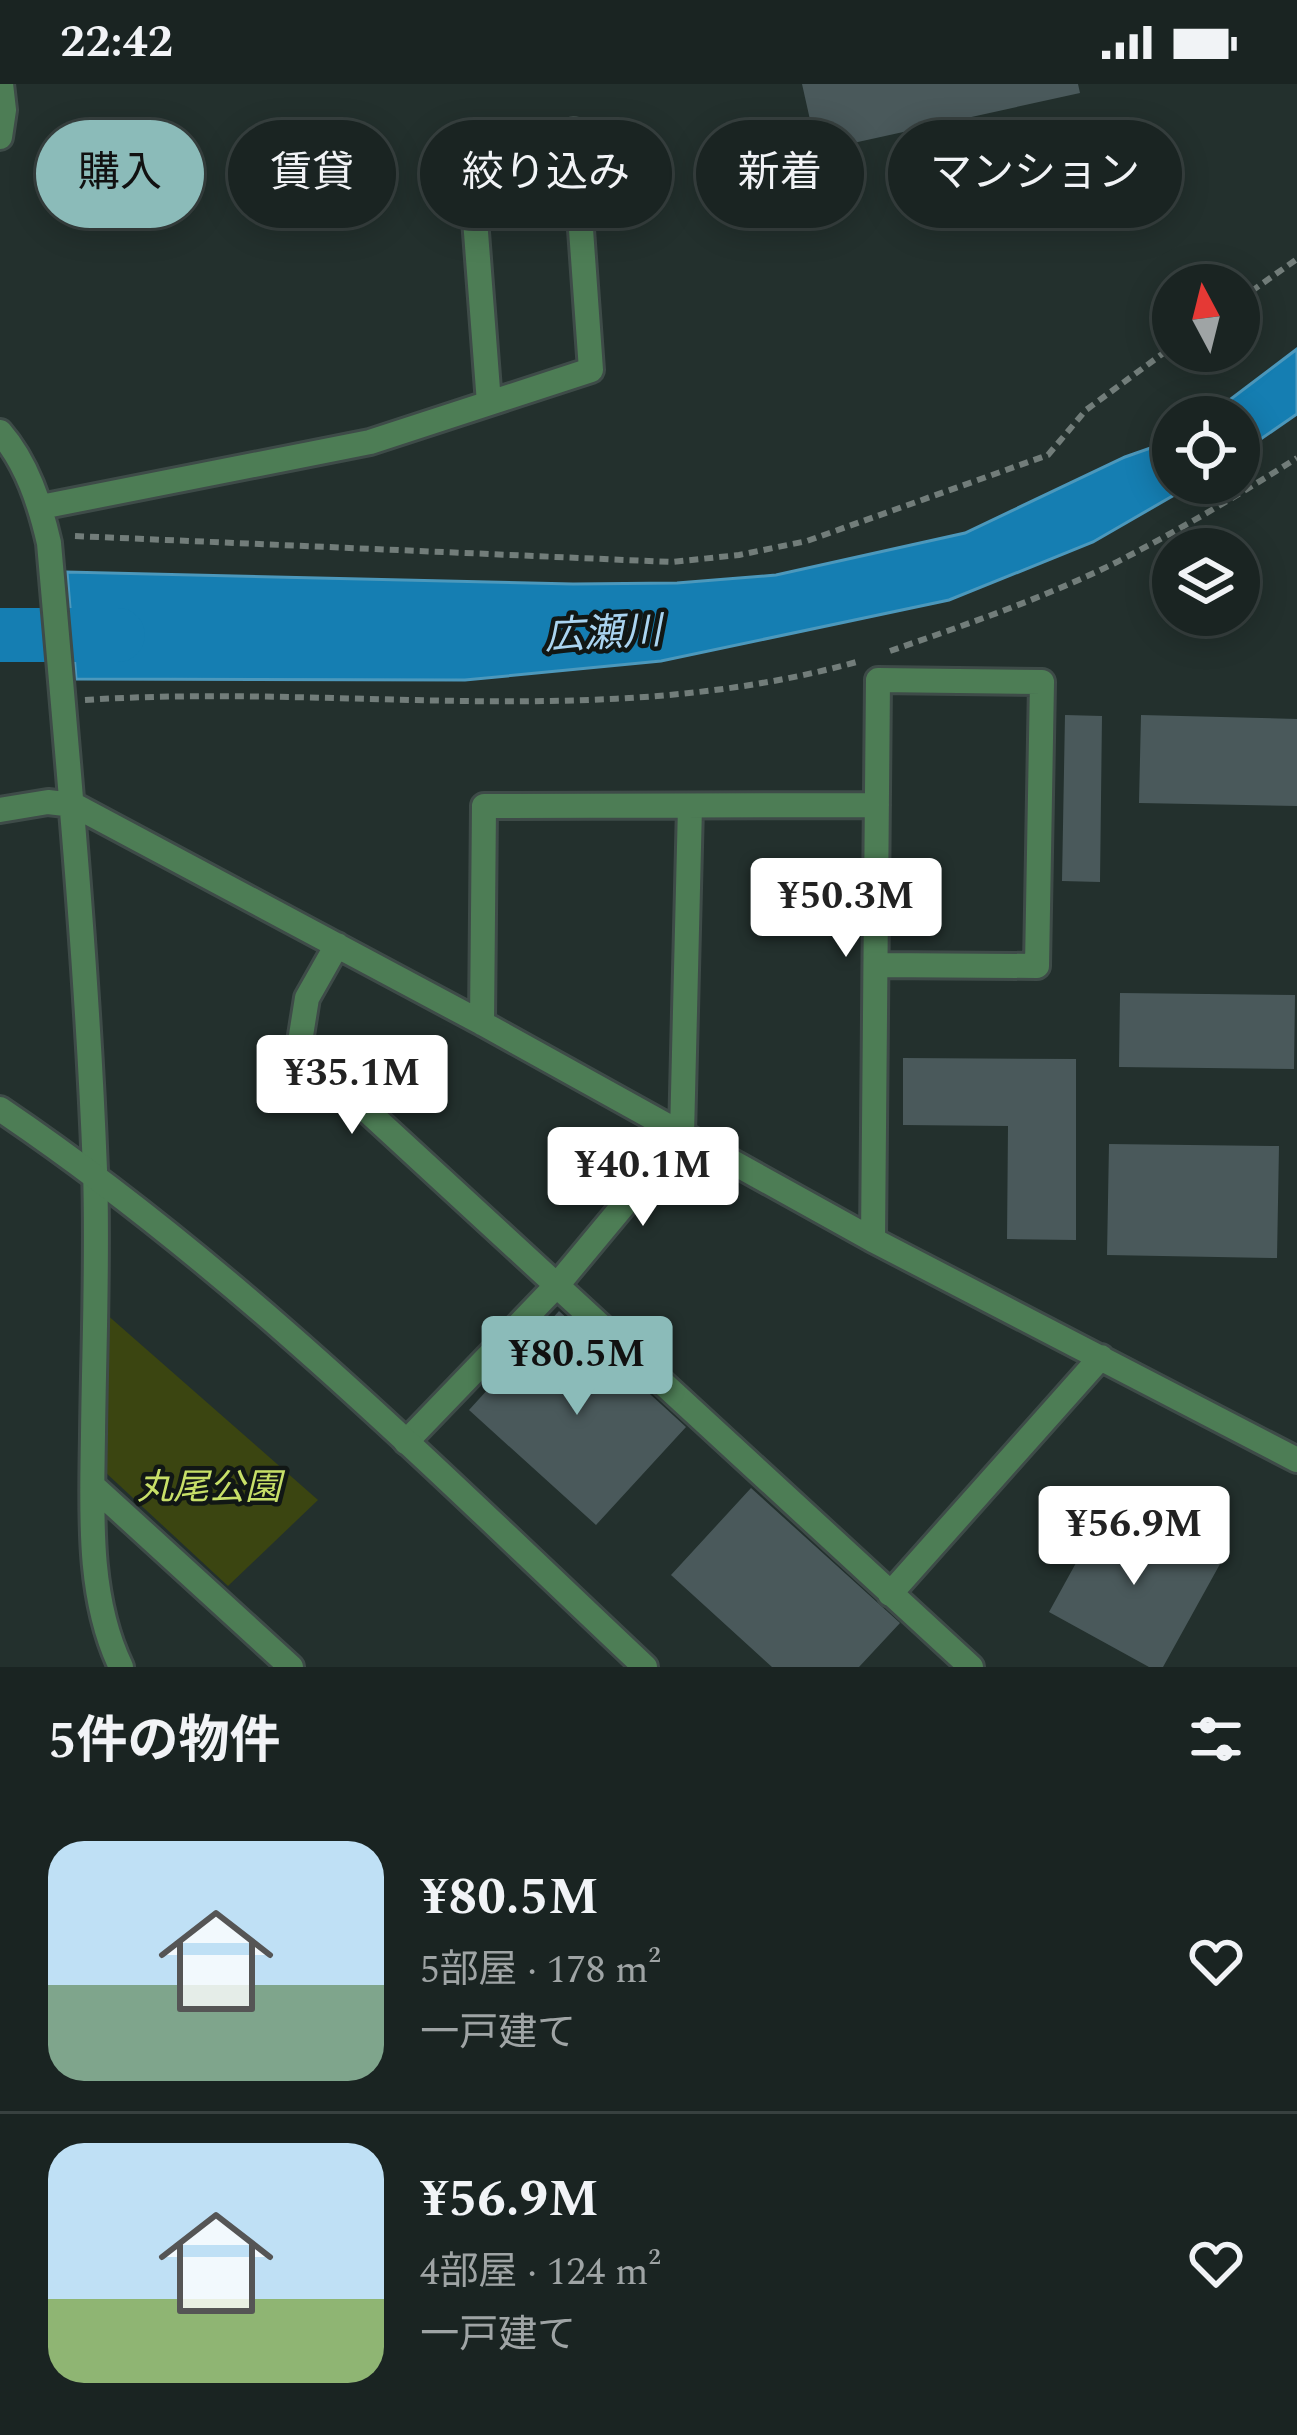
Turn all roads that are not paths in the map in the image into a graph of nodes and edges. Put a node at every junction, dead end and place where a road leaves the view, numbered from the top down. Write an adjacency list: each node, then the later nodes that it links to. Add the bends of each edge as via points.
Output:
1 (1, 84): 2 (street)
2 (0, 136)
3 (476, 228): 5 (street)
4 (581, 228): 5 (street, via 591,370)
5 (489, 403): 7 (street, via 370,442)
6 (0, 431): 7 (street)
7 (41, 507): 8 (street)
8 (74, 805): 11 (street); 12 (street); 17 (street)
9 (877, 805): 10 (street); 13 (street); 13 (street, via 878,680 1042,682 1037,966)
10 (691, 806): 14 (street, via 484,806); 16 (street)
11 (0, 810)
12 (337, 945): 14 (street); 19 (street, via 307,998 299,1048)
13 (876, 965): 18 (street)
14 (482, 1023): 16 (street)
15 (0, 1109): 17 (street)
16 (682, 1136): 18 (street); 19 (street)
17 (95, 1173): 21 (street, via 220,1272); 23 (street)
18 (873, 1240): 20 (street)
19 (558, 1283): 21 (street); 24 (street)
20 (1101, 1357): 22 (street); 24 (street)
21 (406, 1442): 27 (street)
22 (1297, 1460)
23 (93, 1486): 25 (street, via 98,1599); 26 (street)
24 (890, 1594): 28 (street)
25 (121, 1667)
26 (291, 1667)
27 (645, 1667)
28 (971, 1667)

